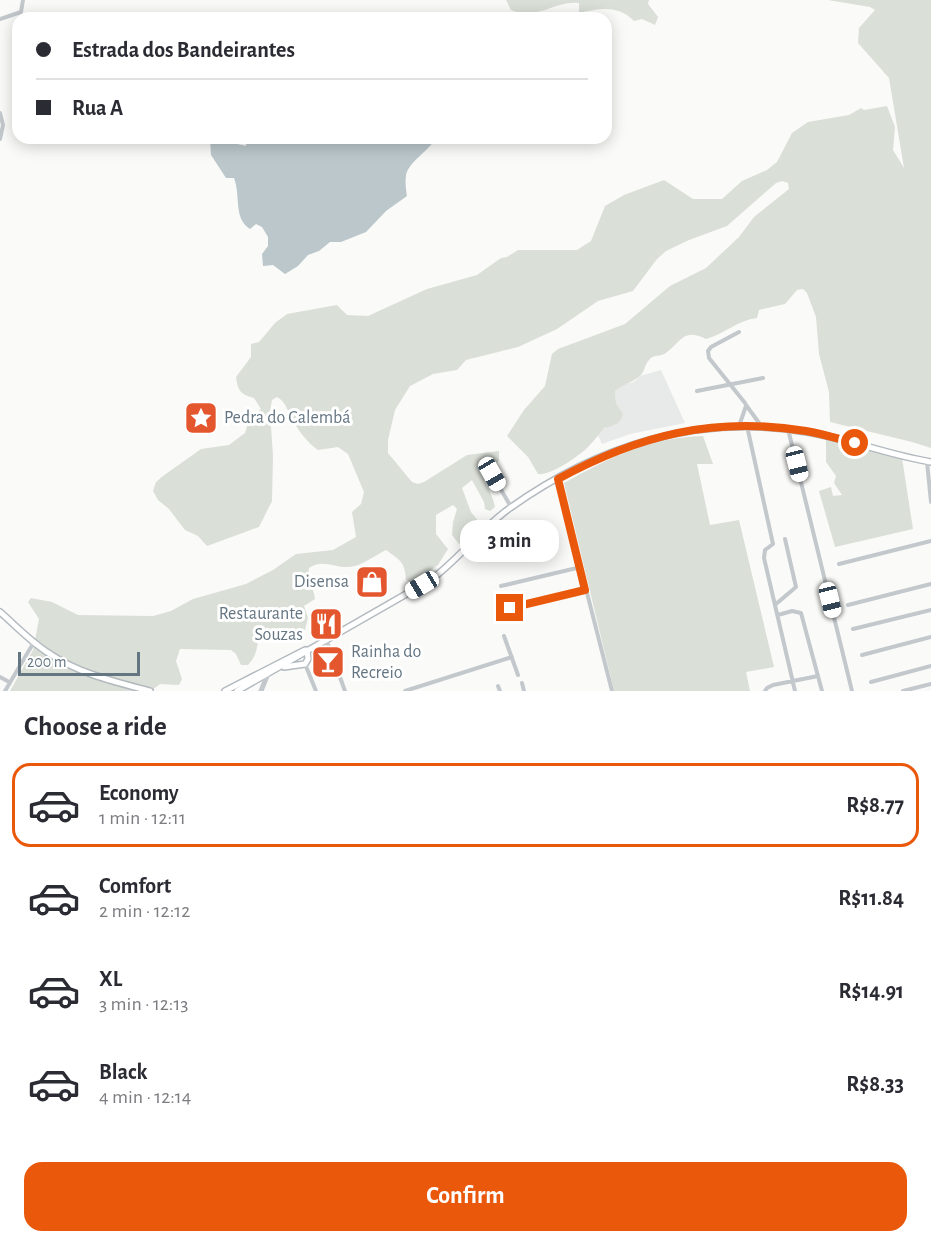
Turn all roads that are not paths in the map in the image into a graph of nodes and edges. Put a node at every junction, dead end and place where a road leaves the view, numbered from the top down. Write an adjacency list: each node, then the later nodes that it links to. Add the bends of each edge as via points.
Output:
1 (0, 113): 2 (street)
2 (0, 140)
3 (739, 332): 5 (street, via 708,351 709,358)
4 (763, 378): 5 (street)
5 (730, 384): 6 (street); 7 (street)
6 (697, 391)
7 (745, 403)
8 (739, 426): 9 (main road); 10 (street, via 746,405); 14 (main road, via 656,437 618,450)
9 (747, 426): 10 (main road); 24 (street, via 773,544 765,550 764,558)
10 (762, 427): 11 (main road)
11 (788, 429): 12 (main road); 63 (street)
12 (929, 461): 15 (street)
13 (492, 474): 16 (street)
14 (558, 479): 16 (main road); 20 (street)
15 (931, 502)
16 (511, 507): 33 (main road, via 429,581)
17 (785, 539): 24 (street, via 796,587)
18 (931, 541): 19 (street)
19 (839, 564)
20 (581, 567): 22 (street); 23 (street)
21 (931, 584): 25 (street)
22 (501, 586)
23 (585, 590): 26 (street); 59 (street)
24 (775, 605): 29 (street)
25 (848, 605)
26 (510, 608)
27 (931, 610): 30 (street)
28 (0, 612): 34 (main road)
29 (778, 615): 43 (street, via 801,613); 45 (street)
30 (853, 629)
31 (504, 636): 37 (street)
32 (931, 637): 36 (street)
33 (326, 639): 35 (main road); 56 (street)
34 (34, 642): 46 (street); 51 (main road, via 80,670)
35 (307, 650): 38 (main road); 40 (main road)
36 (862, 655)
37 (512, 657): 42 (street); 57 (street)
38 (305, 664): 40 (main road); 55 (street)
39 (931, 666): 47 (street)
40 (277, 667): 41 (main road); 52 (main road)
41 (268, 675): 53 (main road); 54 (street)
42 (518, 675)
43 (818, 676): 45 (street); 62 (street)
44 (0, 677): 46 (street)
45 (793, 681): 60 (street); 61 (street)
46 (9, 682): 50 (street)
47 (870, 682)
48 (522, 683): 58 (street)
49 (931, 684): 64 (street)
50 (4, 691)
51 (150, 691)
52 (225, 691)
53 (237, 691)
54 (261, 691)
55 (316, 691)
56 (345, 691)
57 (405, 691)
58 (524, 691)
59 (612, 691)
60 (765, 691)
61 (795, 691)
62 (822, 691)
63 (852, 691)
64 (903, 691)

